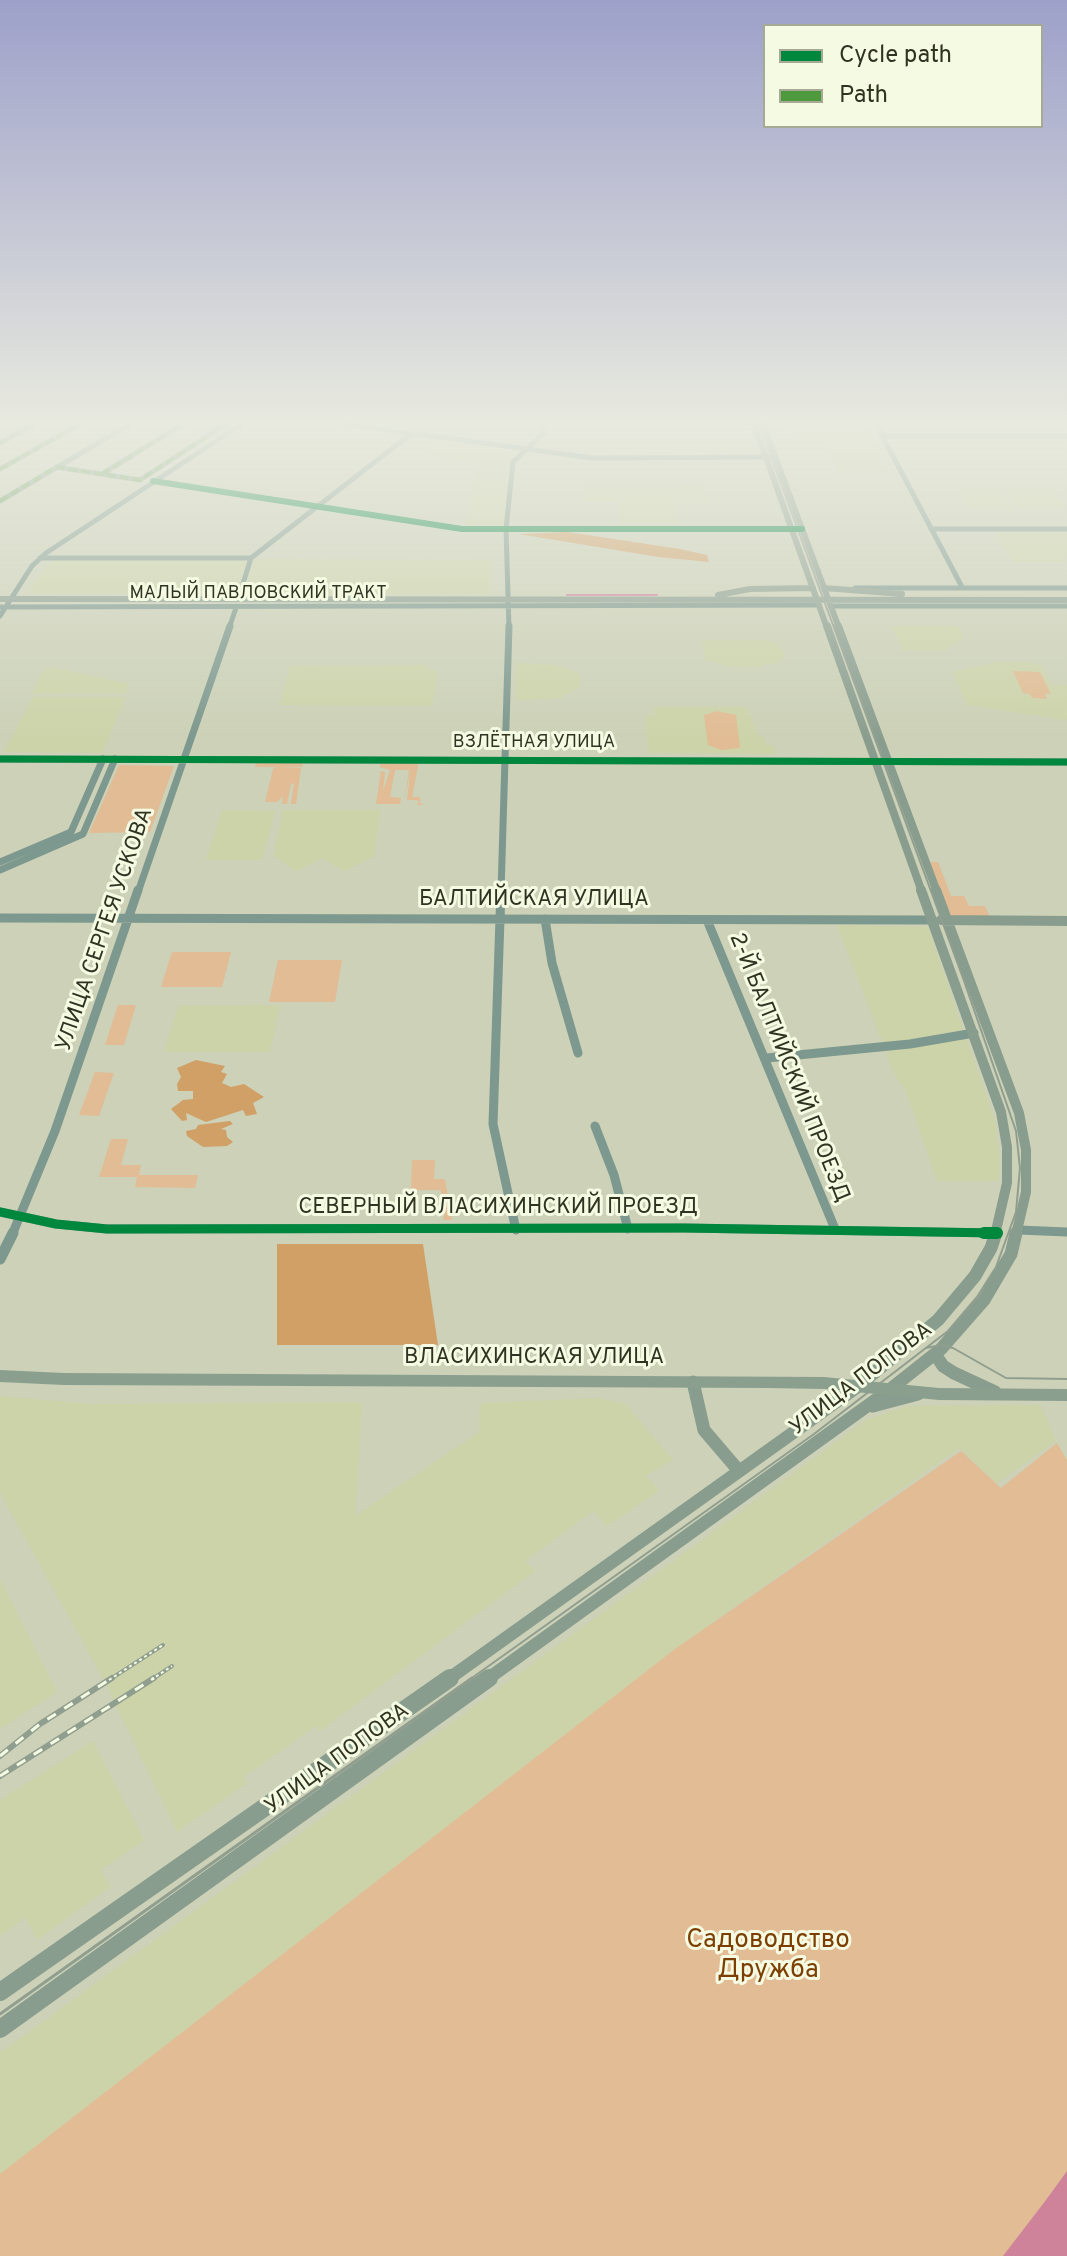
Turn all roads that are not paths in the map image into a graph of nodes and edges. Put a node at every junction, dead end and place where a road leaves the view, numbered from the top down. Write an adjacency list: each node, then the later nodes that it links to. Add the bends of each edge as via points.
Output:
1 (82, 529): 9 (street)
2 (288, 529): 10 (street)
3 (506, 529): 24 (street)
4 (791, 529): 7 (main road, УЛИЦА ПОПОВА)
5 (802, 529): 8 (main road, УЛИЦА ПОПОВА)
6 (931, 529): 11 (street)
7 (799, 550): 8 (main road); 12 (main road, УЛИЦА ПОПОВА)
8 (809, 550): 13 (main road, УЛИЦА ПОПОВА)
9 (40, 558): 10 (street); 18 (street)
10 (251, 558): 16 (street)
11 (962, 587): 14 (street); 15 (street)
12 (813, 588): 21 (main road, via 734,591); 26 (main road, УЛИЦА ПОПОВА)
13 (824, 588): 14 (main road); 27 (main road, УЛИЦА ПОПОВА)
14 (855, 588): 22 (main road)
15 (1067, 588)
16 (241, 590)
17 (0, 599): 18 (main road)
18 (11, 599): 19 (main road); 30 (street)
19 (71, 599): 24 (main road); 31 (street)
20 (689, 599): 21 (main road); 25 (main road); 28 (street)
21 (709, 599): 26 (main road)
22 (958, 600): 23 (main road); 27 (main road)
23 (1067, 600)
24 (510, 602): 25 (main road); 32 (street, МАЛЫЙ ПАВЛОВСКИЙ ТРАКТ, via 485,608); 40 (street)
25 (667, 602): 28 (street)
26 (818, 602): 27 (main road); 28 (street); 35 (main road, УЛИЦА ПОПОВА)
27 (830, 603): 29 (street); 34 (main road, УЛИЦА ПОПОВА)
28 (730, 606)
29 (1067, 606)
30 (3, 607): 31 (street, МАЛЫЙ ПАВЛОВСКИЙ ТРАКТ); 33 (street)
31 (97, 607): 32 (street, МАЛЫЙ ПАВЛОВСКИЙ ТРАКТ)
32 (236, 608): 39 (street, УЛИЦА СЕРГЕЯ УСКОВА)
33 (0, 616)
34 (851, 660): 35 (main road); 42 (main road, УЛИЦА ПОПОВА)
35 (839, 661): 41 (main road, УЛИЦА ПОПОВА)
36 (0, 759): 37 (street, ВЗЛЁТНАЯ УЛИЦА)
37 (103, 759): 38 (street, ВЗЛЁТНАЯ УЛИЦА); 44 (street)
38 (115, 759): 39 (street, ВЗЛЁТНАЯ УЛИЦА); 45 (street)
39 (185, 759): 40 (street, ВЗЛЁТНАЯ УЛИЦА); 49 (street, УЛИЦА СЕРГЕЯ УСКОВА)
40 (504, 759): 41 (street, ВЗЛЁТНАЯ УЛИЦА); 50 (street)
41 (875, 759): 42 (street, ВЗЛЁТНАЯ УЛИЦА); 53 (main road, УЛИЦА ПОПОВА)
42 (888, 759): 43 (street, ВЗЛЁТНАЯ УЛИЦА); 54 (main road, УЛИЦА ПОПОВА)
43 (1067, 762)
44 (89, 791): 45 (street); 46 (street, via 71,832)
45 (101, 791): 47 (street, via 83,834)
46 (0, 862)
47 (0, 870)
48 (0, 918): 49 (street, БАЛТИЙСКАЯ УЛИЦА)
49 (128, 918): 50 (street, БАЛТИЙСКАЯ УЛИЦА); 63 (street, УЛИЦА СЕРГЕЯ УСКОВА)
50 (500, 919): 51 (street, БАЛТИЙСКАЯ УЛИЦА); 66 (street, via 493,1124)
51 (545, 919): 52 (street, БАЛТИЙСКАЯ УЛИЦА); 59 (street)
52 (707, 920): 53 (street, БАЛТИЙСКАЯ УЛИЦА); 60 (street, 2-Й БАЛТИЙСКИЙ ПРОЕЗД)
53 (933, 920): 54 (main road, БАЛТИЙСКАЯ УЛИЦА); 57 (main road, УЛИЦА ПОПОВА)
54 (948, 920): 55 (main road, БАЛТИЙСКАЯ УЛИЦА); 56 (main road, УЛИЦА ПОПОВА)
55 (1067, 921)
56 (958, 947): 57 (main road); 67 (main road, УЛИЦА ПОПОВА, via 1023,1133 1026,1192)
57 (942, 948): 58 (main road, УЛИЦА ПОПОВА)
58 (974, 1033): 60 (street); 69 (main road, УЛИЦА ПОПОВА, via 1007,1147 1006,1192)
59 (578, 1053)
60 (767, 1058): 65 (street, 2-Й БАЛТИЙСКИЙ ПРОЕЗД)
61 (595, 1126): 64 (street)
62 (0, 1212): 63 (street, СЕВЕРНЫЙ ВЛАСИХИНСКИЙ ПРОЕЗД)
63 (22, 1217): 66 (street, СЕВЕРНЫЙ ВЛАСИХИНСКИЙ ПРОЕЗД, via 107,1229); 70 (street, УЛИЦА СЕРГЕЯ УСКОВА)
64 (628, 1229): 65 (street, СЕВЕРНЫЙ ВЛАСИХИНСКИЙ ПРОЕЗД); 66 (street, СЕВЕРНЫЙ ВЛАСИХИНСКИЙ ПРОЕЗД)
65 (835, 1229): 69 (street, СЕВЕРНЫЙ ВЛАСИХИНСКИЙ ПРОЕЗД)
66 (516, 1230)
67 (1019, 1230): 68 (street); 71 (main road, УЛИЦА ПОПОВА, via 984,1300)
68 (1067, 1232)
69 (997, 1233): 72 (main road, УЛИЦА ПОПОВА, via 955,1303)
70 (0, 1259)
71 (935, 1354): 77 (main road, УЛИЦА ПОПОВА); 79 (main road, via 964,1379)
72 (887, 1364): 75 (main road); 76 (main road, УЛИЦА ПОПОВА)
73 (0, 1376): 74 (highway, ВЛАСИХИНСКАЯ УЛИЦА)
74 (693, 1382): 75 (highway, ВЛАСИХИНСКАЯ УЛИЦА); 82 (main road, via 704,1430)
75 (837, 1384): 76 (highway, ВЛАСИХИНСКАЯ УЛИЦА)
76 (857, 1387): 77 (highway, ВЛАСИХИНСКАЯ УЛИЦА); 82 (main road, УЛИЦА ПОПОВА)
77 (888, 1391): 78 (highway, ВЛАСИХИНСКАЯ УЛИЦА); 81 (main road, УЛИЦА ПОПОВА)
78 (922, 1393): 79 (highway, ВЛАСИХИНСКАЯ УЛИЦА); 81 (main road)
79 (1007, 1395): 80 (highway, ВЛАСИХИНСКАЯ УЛИЦА)
80 (1065, 1398)
81 (855, 1415): 84 (main road, УЛИЦА ПОПОВА)
82 (739, 1471): 83 (main road, УЛИЦА ПОПОВА)
83 (475, 1660): 84 (street); 85 (main road, УЛИЦА ПОПОВА)
84 (489, 1678): 86 (main road, УЛИЦА ПОПОВА)
85 (0, 1992)
86 (0, 2029)

